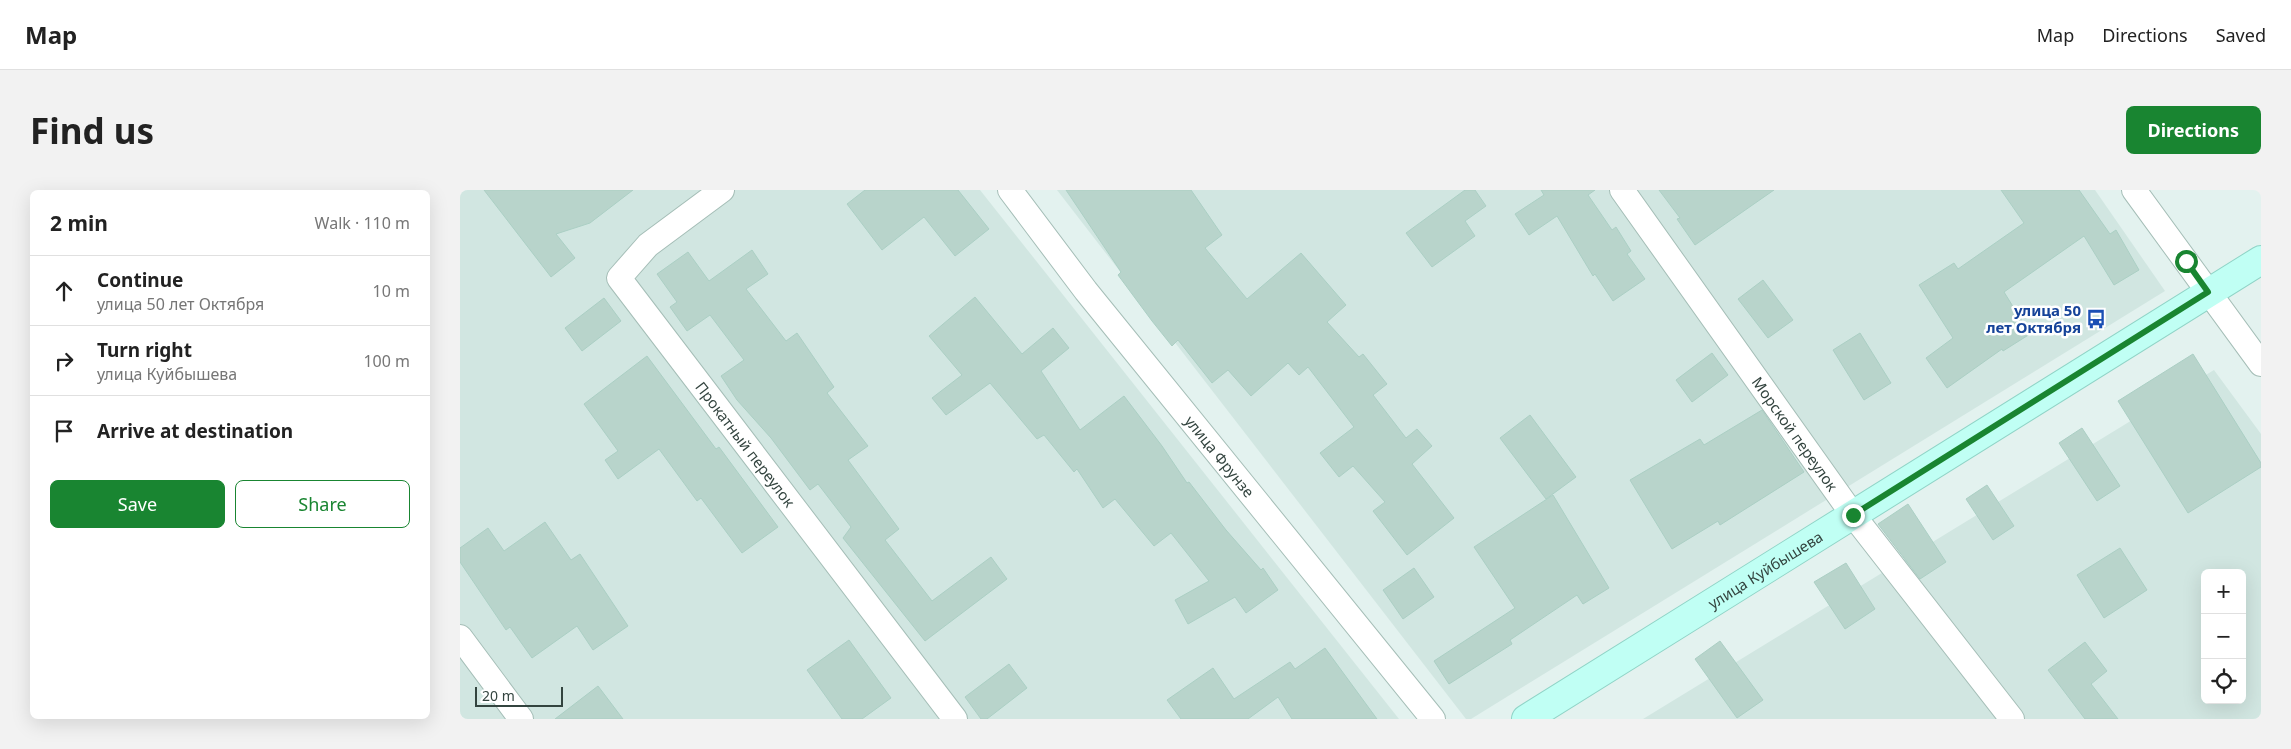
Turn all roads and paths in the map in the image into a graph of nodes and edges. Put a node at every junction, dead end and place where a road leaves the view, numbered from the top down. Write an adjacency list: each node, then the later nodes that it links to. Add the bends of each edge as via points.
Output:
1 (722, 190): 11 (street, Прокатный переулок, via 648,245 619,278)
2 (1010, 190): 12 (street, улица Фрунзе, via 1086,291)
3 (1622, 190): 8 (street, Морской переулок)
4 (2134, 190): 6 (street)
5 (2261, 260): 6 (main road, улица Куйбышева)
6 (2208, 292): 7 (street); 8 (main road, улица Куйбышева)
7 (2261, 364)
8 (1853, 515): 13 (main road, улица Куйбышева); 14 (street, Морской переулок)
9 (460, 637): 10 (street)
10 (521, 719)
11 (955, 719)
12 (1433, 719)
13 (1526, 719)
14 (2012, 719)

